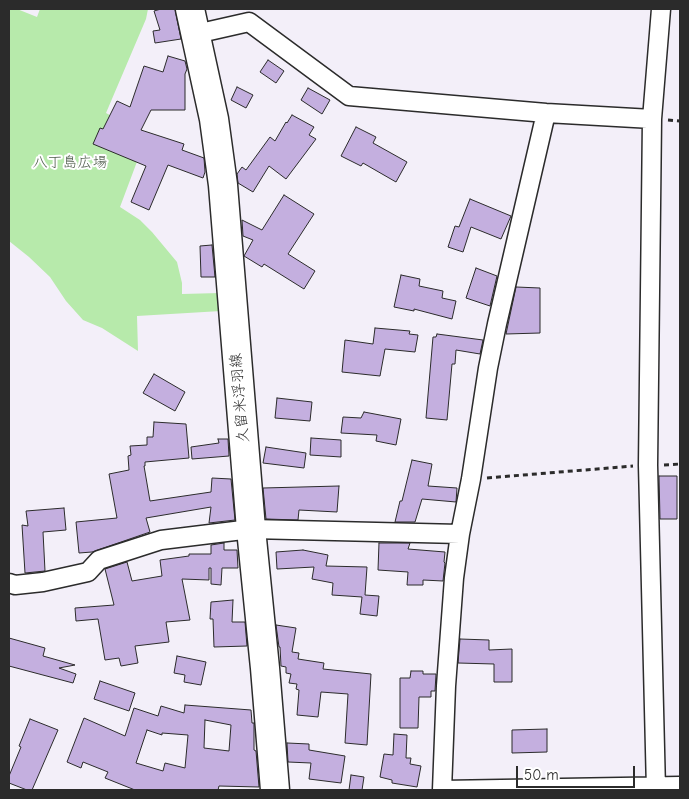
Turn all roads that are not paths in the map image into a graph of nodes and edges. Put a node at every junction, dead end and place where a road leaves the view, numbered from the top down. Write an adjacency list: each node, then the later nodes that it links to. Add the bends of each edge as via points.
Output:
1 (661, 9): 4 (street)
2 (193, 22): 3 (street, via 249,22 349,96); 5 (main road, 久留米浮羽線, via 214,119 223,185)
3 (546, 113): 4 (street); 6 (street, via 492,351)
4 (652, 119): 9 (street, via 648,465)
5 (251, 529): 6 (street); 7 (street, via 162,540 99,560 88,572 43,582); 10 (main road, 久留米浮羽線)
6 (460, 534): 11 (street, via 446,686)
7 (9, 583)
8 (680, 786): 9 (street)
9 (656, 788): 11 (street)
10 (275, 790)
11 (442, 790)

